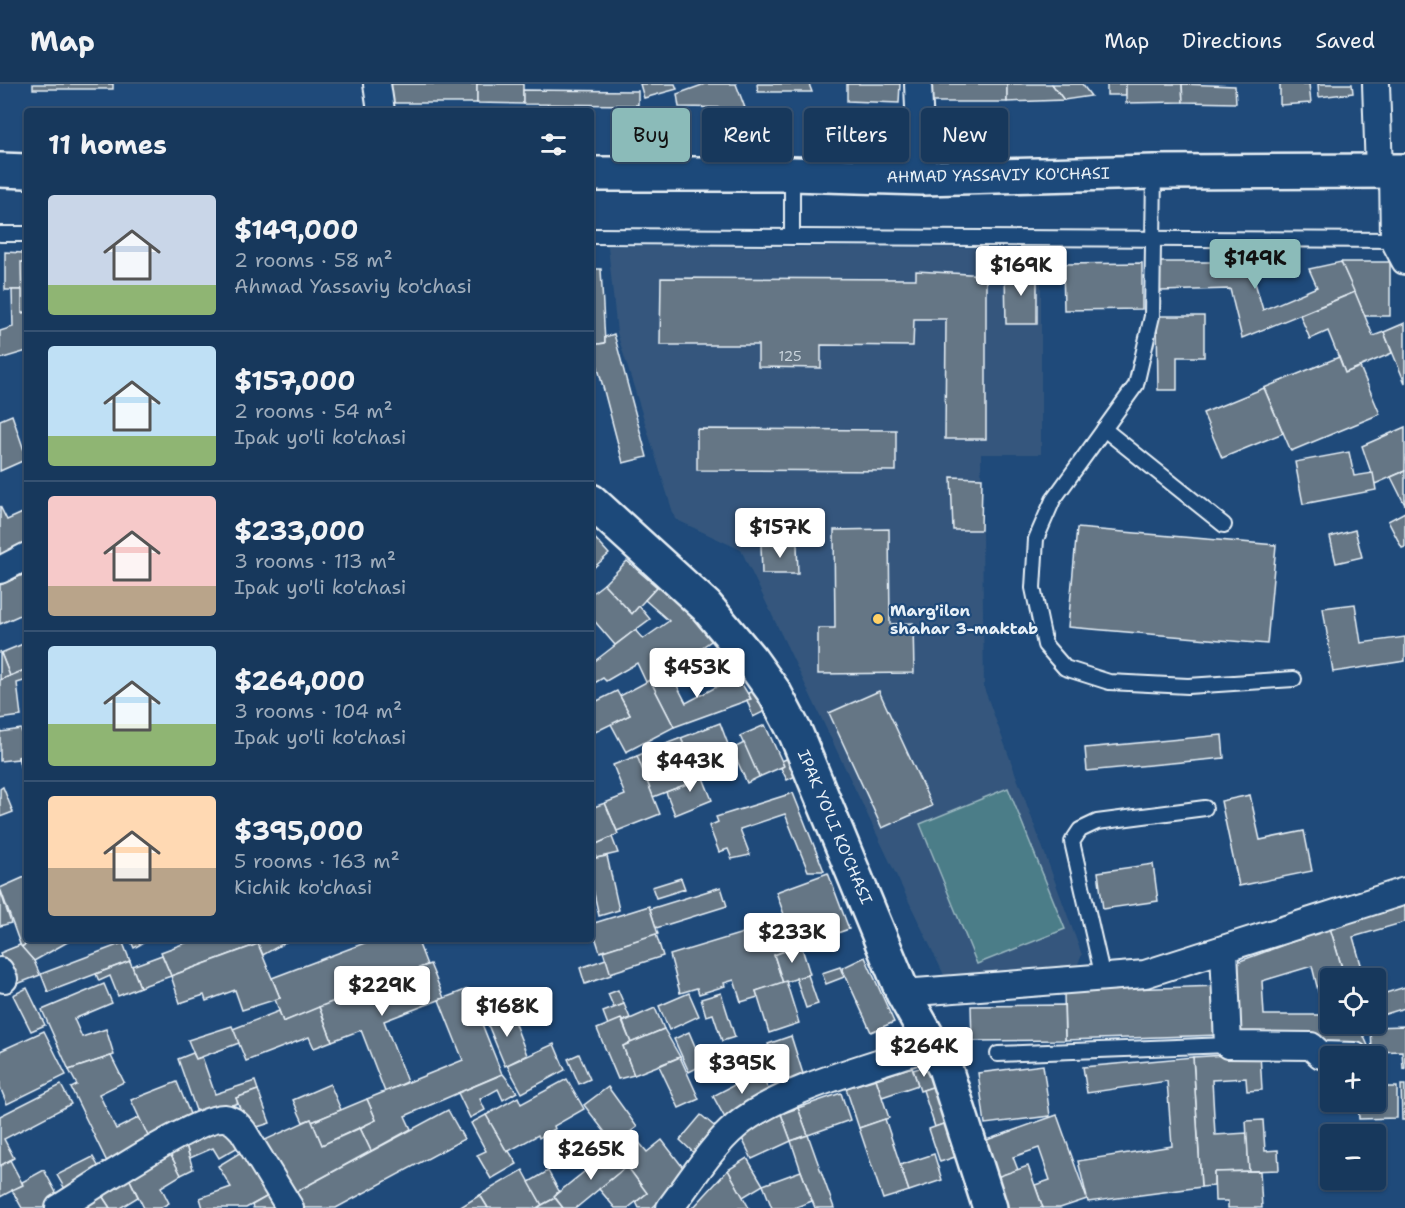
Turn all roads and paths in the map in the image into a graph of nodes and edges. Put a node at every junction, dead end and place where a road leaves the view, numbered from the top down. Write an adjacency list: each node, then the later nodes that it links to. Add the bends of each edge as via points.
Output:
1 (376, 84): 4 (street)
2 (918, 84): 11 (street)
3 (1376, 84): 7 (street)
4 (380, 108)
5 (0, 170): 6 (street)
6 (24, 171)
7 (1392, 171): 8 (street, AHMAD YASSAVIY KO'CHASI); 17 (street)
8 (1154, 172): 11 (street, AHMAD YASSAVIY KO'CHASI); 16 (lane)
9 (594, 174): 10 (street, AHMAD YASSAVIY KO'CHASI)
10 (792, 174): 11 (street, AHMAD YASSAVIY KO'CHASI); 15 (lane)
11 (922, 178)
12 (0, 234): 13 (lane)
13 (24, 234)
14 (594, 236): 15 (lane)
15 (792, 237): 16 (lane)
16 (1154, 239): 17 (lane); 18 (lane, via 1152,316 1136,385)
17 (1401, 247)
18 (1104, 429): 20 (lane); 23 (lane, via 1053,500 1036,539 1033,588 1045,645 1065,668 1109,682 1188,687)
19 (594, 504): 28 (street, IPAK YO'LI KO'CHASI, via 706,606 774,692 796,734)
20 (1224, 525)
21 (24, 558): 22 (street)
22 (0, 570)
23 (1294, 679)
24 (1205, 808): 27 (lane, via 1097,822 1080,830 1072,842)
25 (1405, 891): 26 (street)
26 (1224, 949): 27 (street, via 1145,974); 30 (street)
27 (1103, 978): 28 (street)
28 (903, 993): 29 (street, IPAK YO'LI KO'CHASI)
29 (934, 1045): 35 (street, via 809,1088 746,1118 721,1142); 36 (street, IPAK YO'LI KO'CHASI, via 959,1108)
30 (1228, 1045): 31 (lane); 32 (street, via 1311,1046)
31 (998, 1054)
32 (1320, 1054)
33 (59, 1208): 34 (street, via 139,1158 203,1124 223,1118 237,1123 243,1131)
34 (290, 1208)
35 (669, 1208)
36 (990, 1208)

